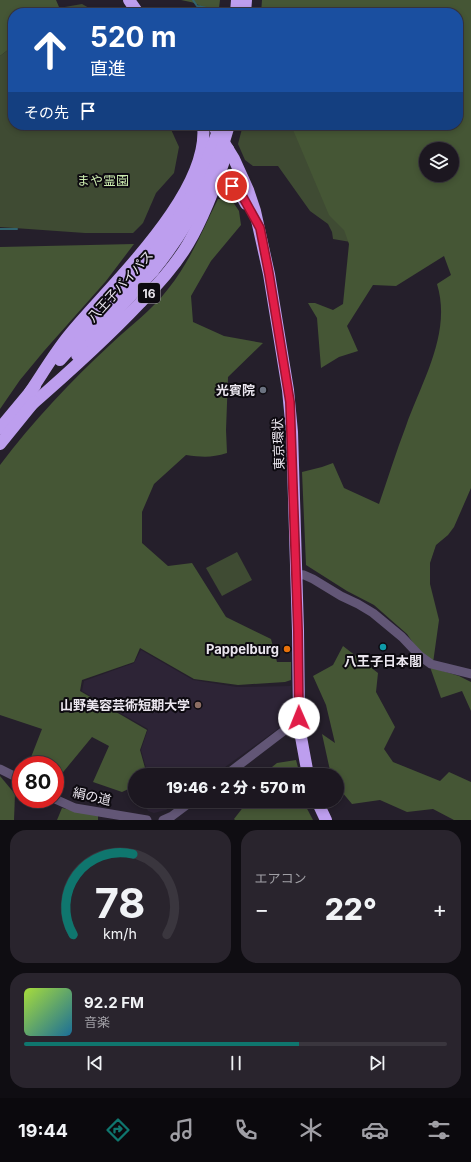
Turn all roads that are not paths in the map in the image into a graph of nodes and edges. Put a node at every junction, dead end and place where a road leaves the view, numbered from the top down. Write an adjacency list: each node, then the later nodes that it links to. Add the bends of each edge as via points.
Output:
1 (202, 130): 6 (highway, 16)
2 (216, 130): 5 (highway, 東京環状)
3 (218, 130): 9 (highway, 八王子バイパス / 16, bridge, via 192,195)
4 (228, 130): 9 (highway, 八王子バイパス / 16, bridge, via 201,199 178,239)
5 (225, 144): 6 (highway, via 212,141 206,145); 7 (highway, 16); 8 (highway, 東京環状, via 248,190)
6 (199, 158): 10 (highway, 16, via 187,187 169,215 131,266 69,335)
7 (214, 188): 8 (highway, via 221,185 236,187); 11 (highway, 16, via 187,245 162,279 113,331)
8 (260, 228): 14 (highway, 東京環状, via 290,402)
9 (150, 268): 10 (highway, 八王子バイパス / 16); 11 (highway, 八王子バイパス / 16)
10 (30, 392): 12 (highway, 八王子バイパス / 16)
11 (29, 407): 13 (highway, 八王子バイパス / 16)
12 (0, 428)
13 (0, 444)
14 (296, 574): 15 (street, via 313,579 374,613 431,664); 16 (highway, 東京環状)
15 (471, 674)
16 (300, 726): 17 (street, via 285,730); 18 (highway, 東京環状)
17 (235, 768)
18 (306, 768)
19 (0, 769): 20 (street)
20 (12, 775)
21 (64, 803): 24 (street, 絹の道, via 75,808)
22 (183, 808): 25 (street)
23 (320, 808): 26 (highway)
24 (147, 820)
25 (163, 820)
26 (326, 820)

